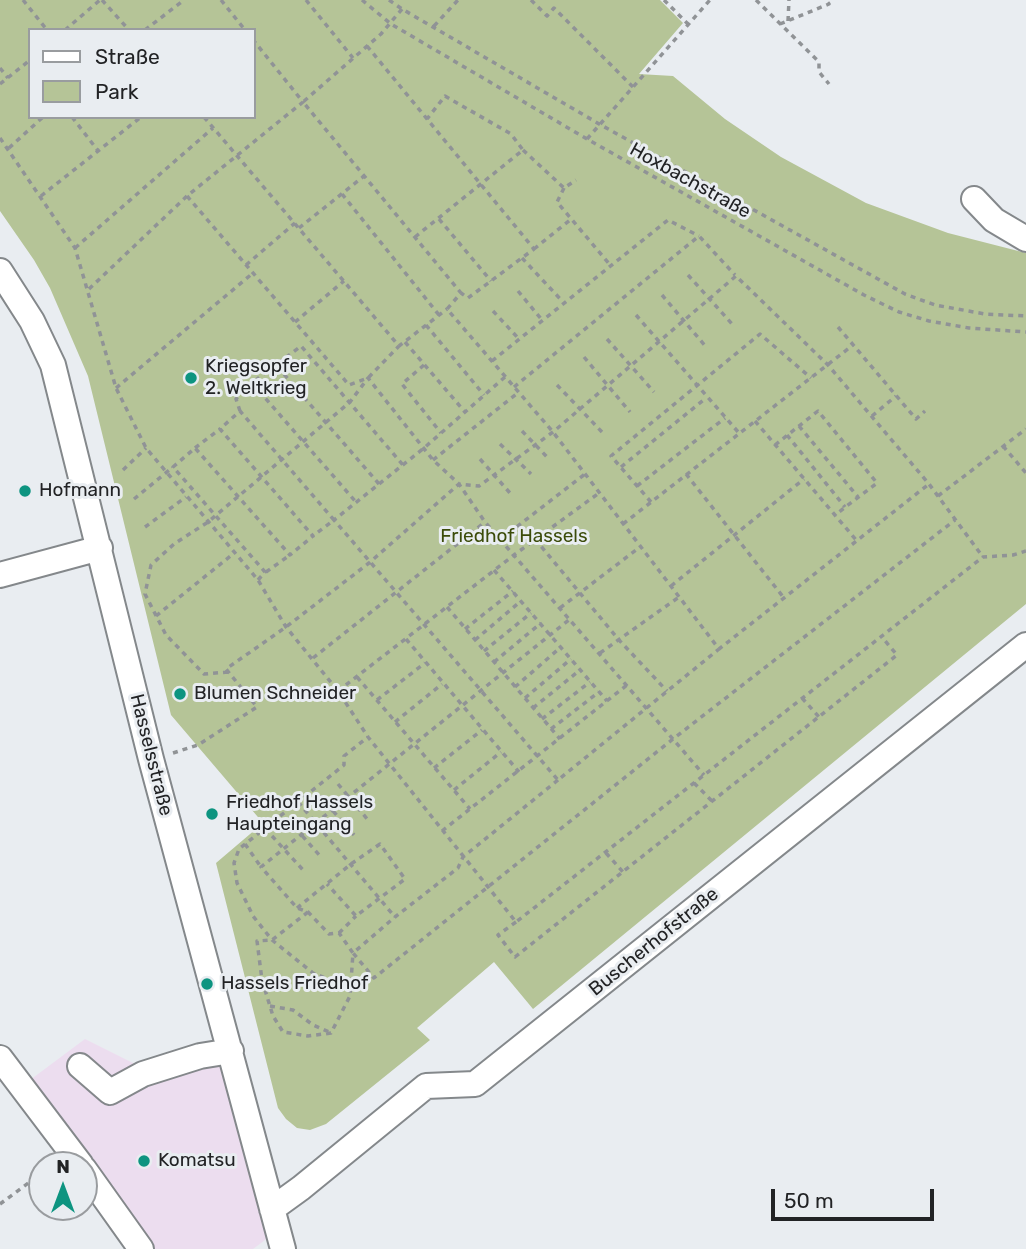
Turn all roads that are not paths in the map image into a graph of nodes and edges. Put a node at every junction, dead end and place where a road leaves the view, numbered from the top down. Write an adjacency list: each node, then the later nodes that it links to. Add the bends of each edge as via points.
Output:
1 (974, 199): 2 (street, via 993,220)
2 (1026, 240)
3 (0, 271): 4 (street, Hasselsstraße, via 32,321 52,365)
4 (100, 548): 5 (street); 7 (street, Hasselsstraße)
5 (0, 575)
6 (1026, 645): 12 (street, Buscherhofstraße, via 475,1084 426,1086)
7 (230, 1051): 9 (street, via 143,1074 110,1092); 12 (street, Hasselsstraße)
8 (0, 1058): 10 (street)
9 (80, 1066)
10 (71, 1151)
11 (98, 1188): 14 (street)
12 (272, 1209): 13 (street, Hasselsstraße)
13 (280, 1248)
14 (141, 1249)

